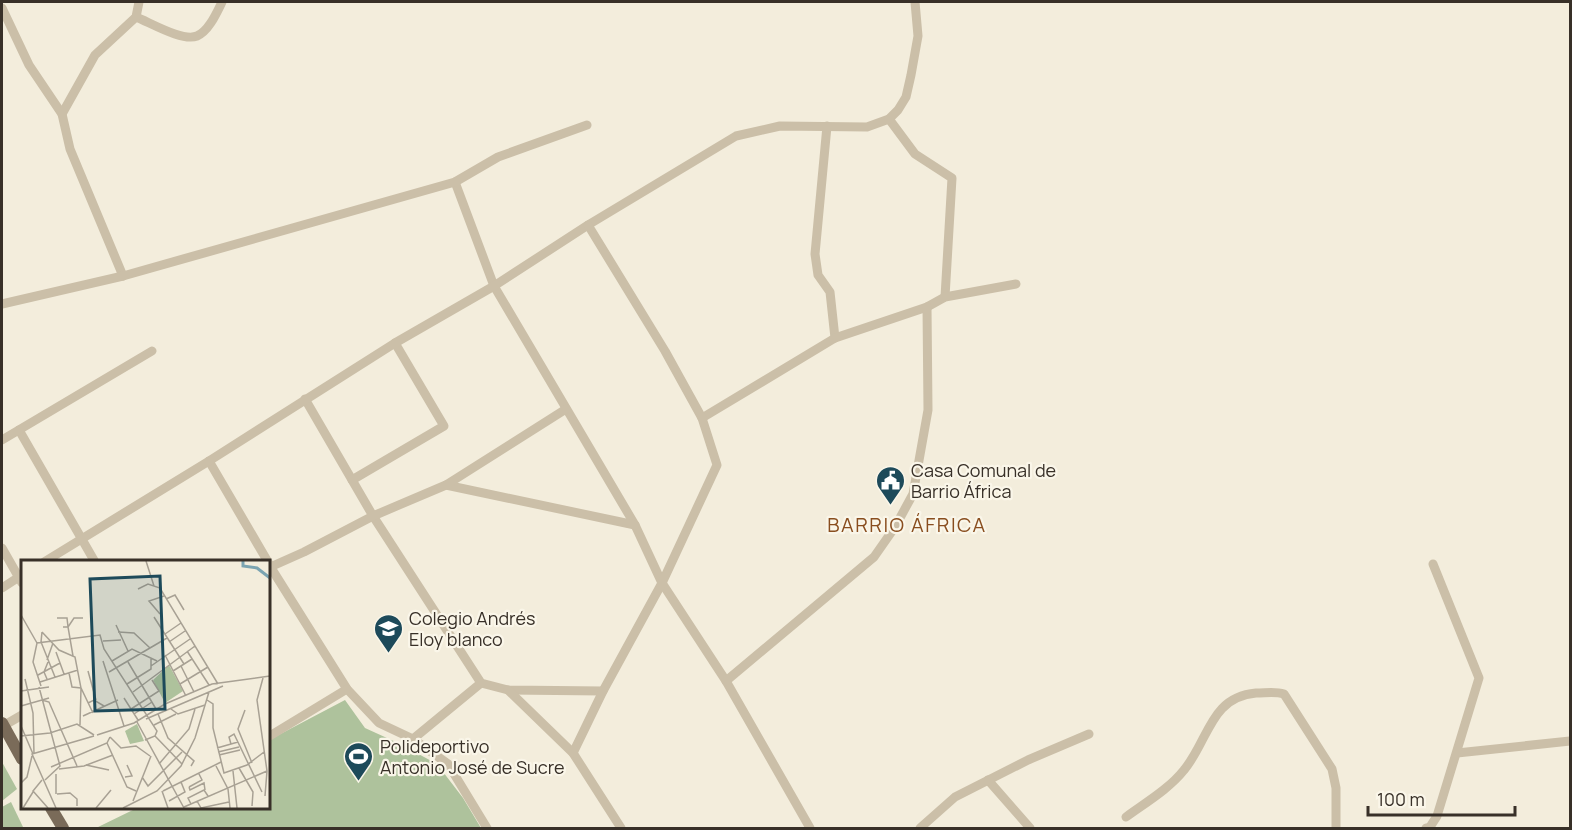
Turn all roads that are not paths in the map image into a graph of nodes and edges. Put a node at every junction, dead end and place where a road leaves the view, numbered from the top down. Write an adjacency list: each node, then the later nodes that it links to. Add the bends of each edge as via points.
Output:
1 (140, 2): 5 (street)
2 (222, 2): 5 (street, via 200,35 187,39)
3 (915, 2): 7 (street, via 918,36 911,75 906,97)
4 (2, 8): 6 (street, via 29,65)
5 (136, 17): 6 (street, via 95,55)
6 (62, 114): 12 (street, via 70,149)
7 (889, 119): 9 (street, via 867,127); 15 (street, via 915,154 952,178)
8 (587, 125): 10 (street, via 498,157)
9 (827, 126): 11 (street, via 780,126 736,136); 18 (street, via 815,254 818,275 830,292)
10 (455, 182): 12 (street); 14 (street)
11 (588, 225): 14 (street); 23 (street)
12 (123, 276): 16 (street)
13 (1016, 284): 15 (street)
14 (494, 286): 19 (street); 22 (street)
15 (945, 297): 17 (street)
16 (2, 304)
17 (927, 307): 18 (street); 42 (street, via 928,410 913,494 874,557)
18 (835, 338): 23 (street)
19 (395, 343): 21 (street); 27 (street, via 444,426)
20 (152, 351): 24 (street)
21 (305, 399): 26 (street); 27 (street)
22 (566, 409): 28 (street); 30 (street)
23 (702, 418): 40 (street, via 717,465)
24 (19, 430): 25 (street); 31 (street)
25 (2, 440)
26 (210, 461): 31 (street); 35 (street)
27 (352, 480): 29 (street)
28 (446, 485): 29 (street); 30 (street)
29 (373, 516): 37 (street, via 304,552); 43 (street)
30 (635, 525): 40 (street)
31 (82, 537): 33 (street); 34 (street)
32 (2, 548): 39 (street)
33 (46, 560)
34 (94, 560)
35 (266, 560)
36 (1433, 564): 54 (street, via 1479,678)
37 (270, 565)
38 (270, 567): 44 (street)
39 (21, 579): 41 (street)
40 (662, 583): 42 (street); 46 (street)
41 (2, 588)
42 (726, 681): 62 (street)
43 (481, 683): 45 (street); 51 (street)
44 (347, 689): 50 (street); 51 (street, via 379,723)
45 (508, 690): 46 (street); 53 (street)
46 (603, 691): 53 (street)
47 (21, 716): 48 (street)
48 (2, 725): 55 (main road)
49 (1089, 734): 56 (street)
50 (270, 736)
51 (413, 740): 60 (street, via 448,764)
52 (1570, 741): 54 (street)
53 (573, 753): 61 (street)
54 (1457, 753): 66 (street, via 1437,816)
55 (21, 757)
56 (988, 780): 63 (street, via 955,797); 64 (street)
57 (52, 809): 59 (main road)
58 (1126, 817): 65 (street, via 1184,771 1216,714 1231,700 1247,694 1277,692 1284,694 1332,769)
59 (63, 828)
60 (487, 828)
61 (621, 828)
62 (810, 828)
63 (920, 828)
64 (1030, 828)
65 (1336, 828)
66 (1426, 828)

